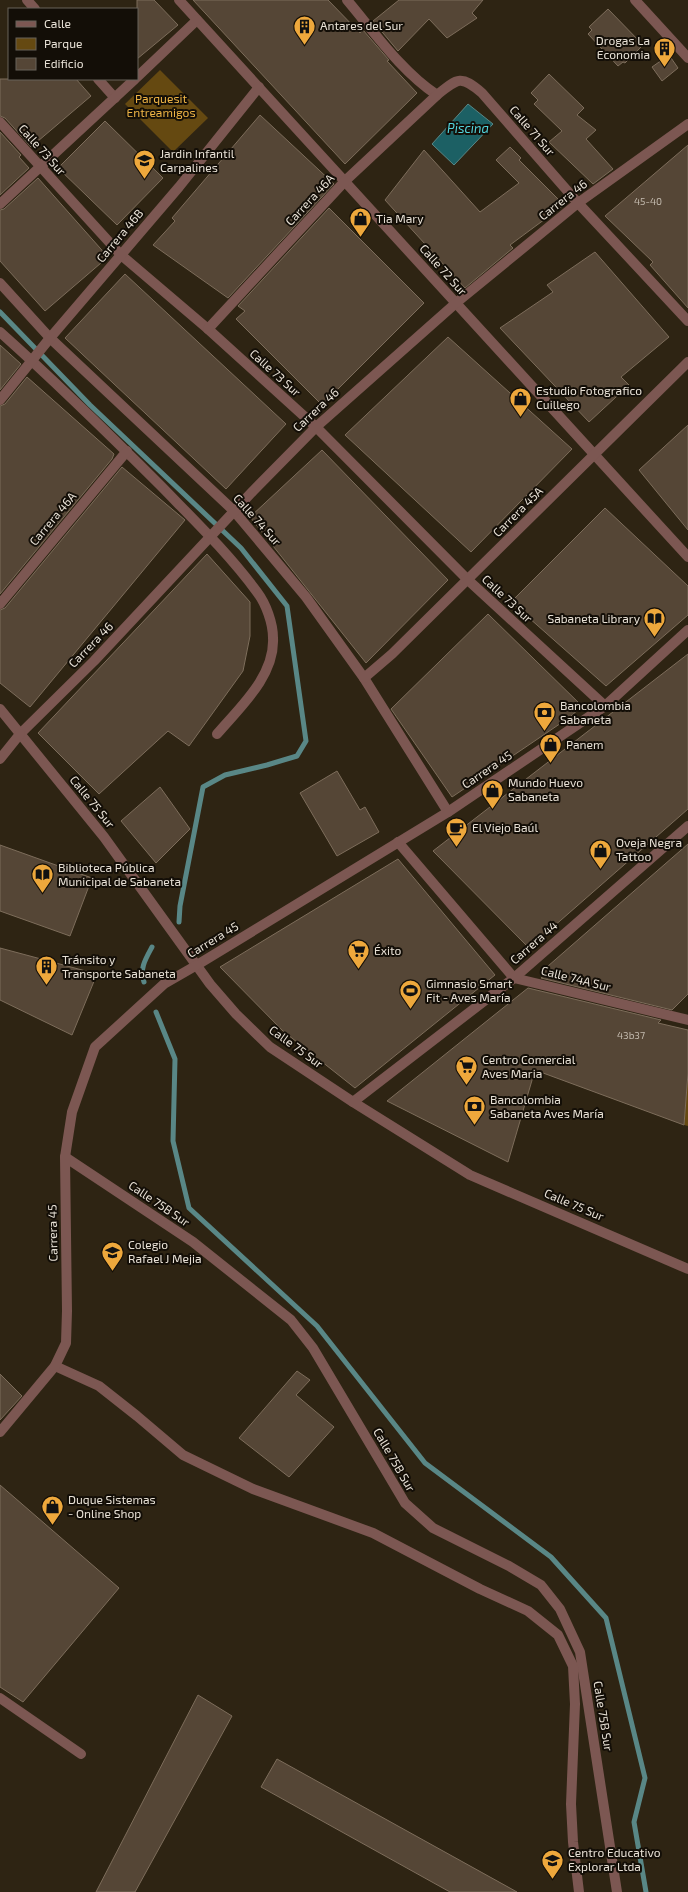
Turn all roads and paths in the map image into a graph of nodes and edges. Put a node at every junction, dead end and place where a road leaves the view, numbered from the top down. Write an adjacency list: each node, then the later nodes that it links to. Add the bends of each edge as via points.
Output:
1 (27, 0): 5 (street)
2 (179, 0): 6 (street, Calle 72 Sur)
3 (347, 0): 12 (street, via 405,68)
4 (635, 0): 7 (street)
5 (34, 8)
6 (197, 20): 8 (street); 11 (street, Calle 72 Sur)
7 (688, 58)
8 (138, 76)
9 (99, 80): 13 (street)
10 (134, 80): 13 (street)
11 (259, 87): 17 (street, Calle 72 Sur); 20 (street, Carrera 46B, via 180,187)
12 (437, 95): 17 (street, Carrera 46A); 18 (street, Calle 71 Sur, via 456,82 469,82 482,93)
13 (115, 98): 16 (street)
14 (0, 122): 16 (street, Calle 73 Sur)
15 (688, 124): 18 (street, Carrera 46)
16 (40, 167): 19 (street); 20 (street, Calle 73 Sur)
17 (345, 181): 22 (street, Calle 72 Sur); 24 (street, Carrera 46A)
18 (578, 203): 22 (street, Carrera 46); 23 (street, Calle 71 Sur)
19 (0, 204)
20 (121, 255): 24 (street, Calle 73 Sur); 26 (street, Carrera 46B)
21 (0, 284): 26 (street, Calle 74 Sur)
22 (456, 302): 30 (street, Carrera 46); 32 (street, Calle 72 Sur)
23 (688, 321)
24 (208, 329): 30 (street, Calle 73 Sur)
25 (0, 332): 27 (street)
26 (48, 340): 27 (street, Carrera 46B); 33 (street, Calle 74 Sur)
27 (33, 359): 29 (street, Carrera 46B); 31 (street)
28 (688, 362): 32 (street, Carrera 45A)
29 (0, 400)
30 (316, 427): 33 (street, Carrera 46); 36 (street, Calle 73 Sur)
31 (127, 451): 34 (street); 37 (street, Carrera 46A)
32 (595, 454): 35 (street, Calle 72 Sur); 36 (street, Carrera 45A)
33 (234, 511): 34 (street, Carrera 46); 39 (street, Calle 74 Sur, via 306,597)
34 (212, 534): 42 (street, Carrera 46, via 94,660); 43 (street, via 258,594 270,618 274,638 269,667 248,699)
35 (688, 557)
36 (468, 580): 39 (street, Carrera 45A); 40 (street, Calle 73 Sur)
37 (0, 604)
38 (688, 630): 40 (street, Carrera 45)
39 (364, 678): 45 (street, Calle 74 Sur)
40 (605, 706): 45 (street, Carrera 45)
41 (0, 709): 42 (street, Calle 75 Sur)
42 (20, 734): 44 (street, Carrera 46); 48 (street, Calle 75 Sur, via 104,837)
43 (217, 734)
44 (0, 759)
45 (448, 812): 47 (street, Carrera 45)
46 (688, 826): 49 (street, Carrera 44)
47 (398, 842): 48 (street, Carrera 45); 49 (street)
48 (197, 965): 51 (street, Calle 75 Sur, via 236,1014 270,1047); 52 (street, Carrera 45, via 164,984 95,1047 72,1112)
49 (514, 978): 50 (street, Calle 74A Sur); 51 (street, Carrera 44)
50 (686, 1018)
51 (353, 1102): 53 (street, Calle 75 Sur, via 470,1175)
52 (65, 1157): 54 (street, Carrera 45, via 66,1343); 59 (street, Calle 75B Sur, via 193,1242 291,1320 313,1348 405,1503 433,1528 510,1566 541,1585 560,1609 580,1652)
53 (688, 1269)
54 (55, 1366): 55 (street, Carrera 45); 58 (street, via 99,1386 183,1455 253,1489 373,1533 528,1611 558,1636 573,1666 575,1704 572,1842)
55 (0, 1432)
56 (0, 1698): 57 (street)
57 (81, 1754)
58 (579, 1892)
59 (617, 1892)

